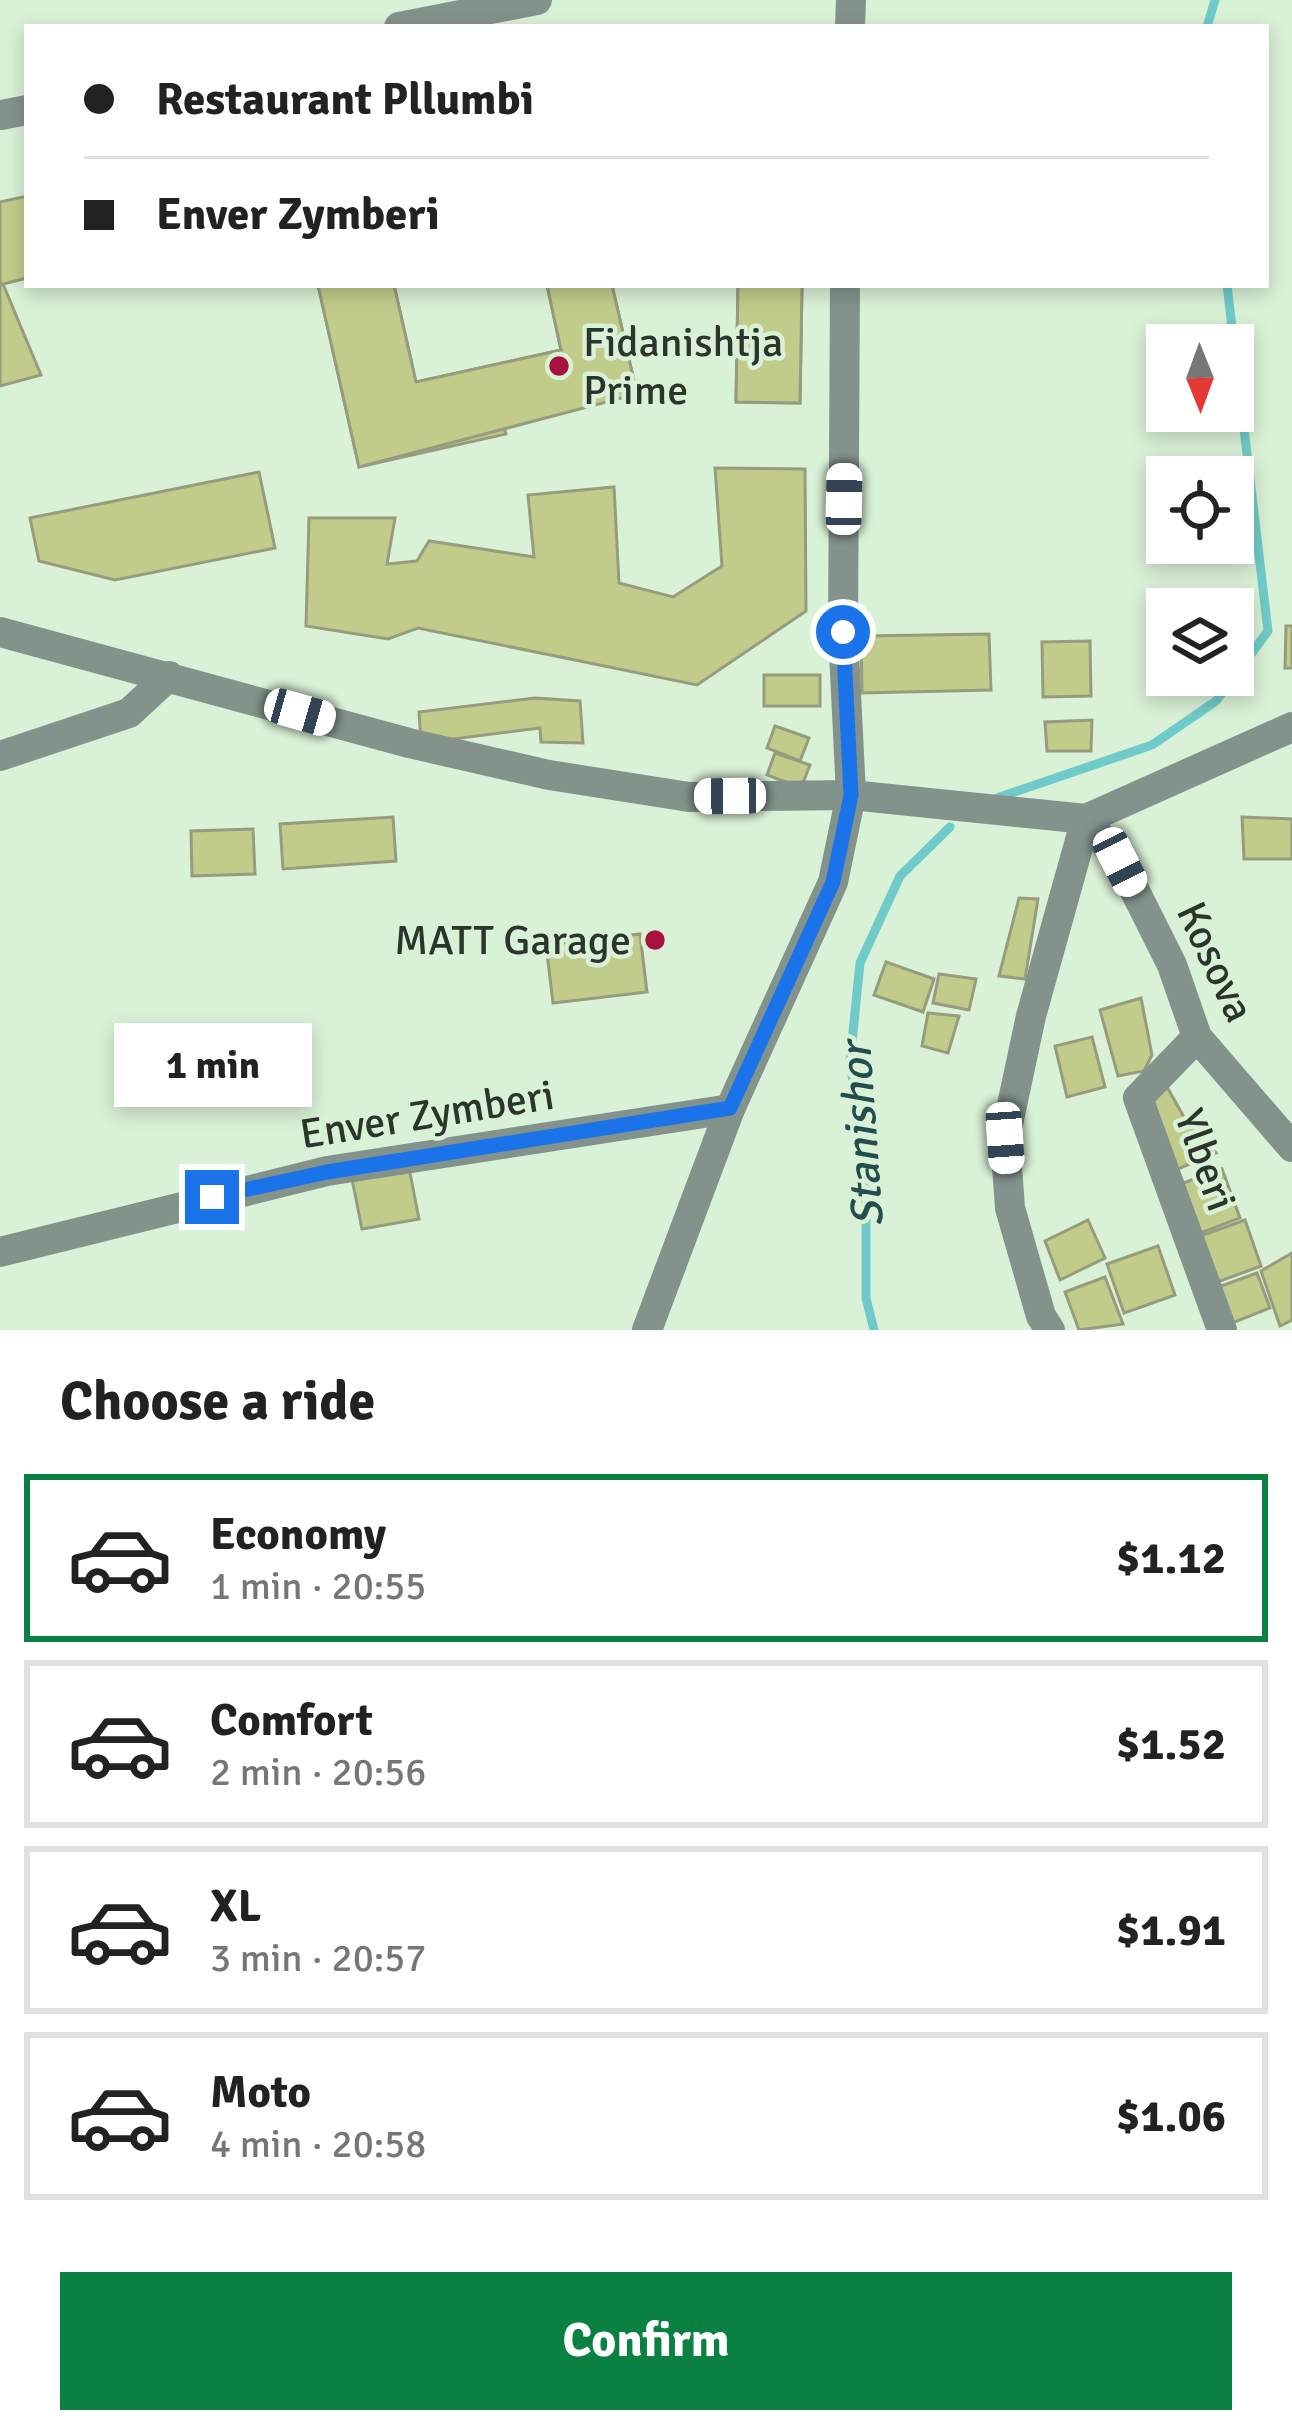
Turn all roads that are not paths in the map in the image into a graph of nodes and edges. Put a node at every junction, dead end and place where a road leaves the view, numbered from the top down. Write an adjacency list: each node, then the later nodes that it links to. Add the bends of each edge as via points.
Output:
1 (537, 0): 2 (street)
2 (413, 24)
3 (845, 288): 8 (street, via 843,632)
4 (0, 632): 5 (street)
5 (170, 676): 7 (street, via 129,713); 8 (street, via 548,775 689,797)
6 (1292, 727): 9 (street)
7 (0, 756)
8 (851, 795): 9 (street); 11 (street, via 833,882)
9 (1086, 819): 10 (street, Kosova, via 1120,862); 15 (street, via 1005,1138 1010,1208)
10 (1197, 1036): 12 (street, Kosova); 16 (street, Ylberi, via 1138,1098)
11 (730, 1108): 13 (street, Enver Zymberi, via 327,1172); 14 (street)
12 (1292, 1147)
13 (0, 1252)
14 (647, 1330)
15 (1051, 1330)
16 (1222, 1330)

